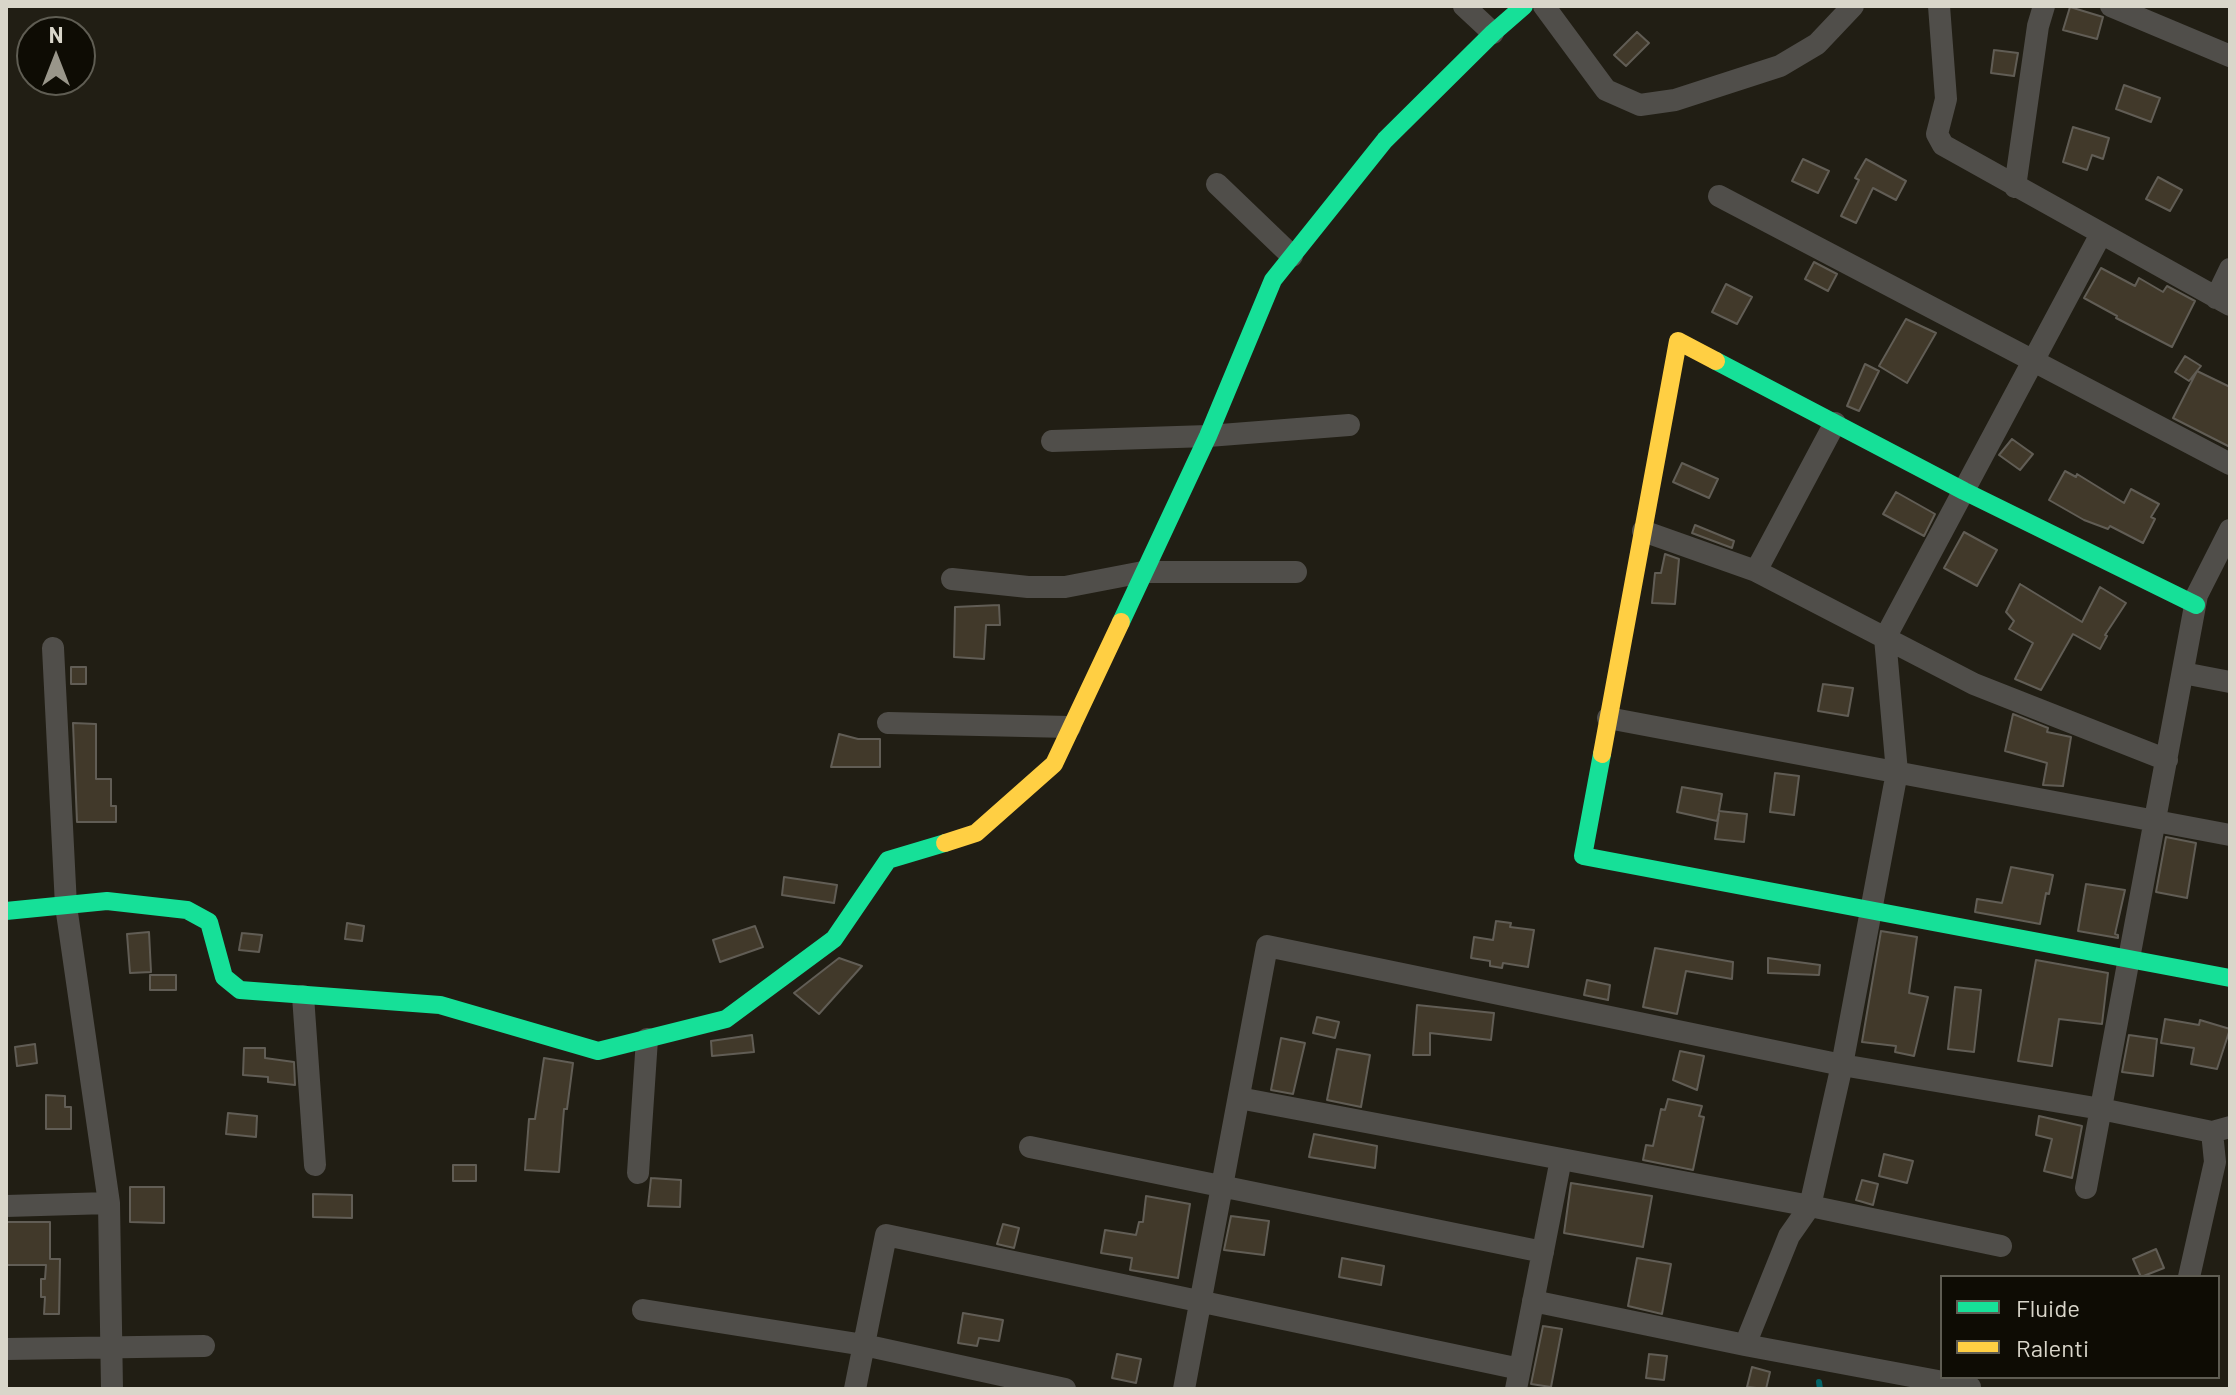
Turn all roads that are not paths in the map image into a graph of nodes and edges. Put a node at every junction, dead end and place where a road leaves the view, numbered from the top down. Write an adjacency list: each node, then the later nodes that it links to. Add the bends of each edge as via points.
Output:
1 (1464, 6): 8 (street)
2 (1524, 6): 8 (street)
3 (1544, 6): 4 (street, via 1606,90 1640,105 1675,100 1780,66 1817,44)
4 (1853, 6)
5 (1939, 6): 11 (street, via 1946,99 1937,134 1943,145)
6 (2044, 6): 11 (street)
7 (2111, 6): 9 (street)
8 (1493, 33): 14 (street, via 1385,140)
9 (2230, 56)
10 (1217, 184): 14 (street)
11 (2015, 187): 13 (street)
12 (1719, 196): 17 (street)
13 (2101, 234): 16 (street); 17 (street)
14 (1292, 256): 20 (street, via 1273,280)
15 (2230, 269): 16 (street)
16 (2223, 301)
17 (2034, 360): 22 (street); 23 (street)
18 (1835, 423): 23 (street); 25 (street, via 1678,341); 26 (street)
19 (1349, 425): 20 (street)
20 (1208, 436): 21 (street); 27 (street)
21 (1052, 441)
22 (2230, 464)
23 (1964, 491): 30 (street); 31 (street)
24 (2230, 530): 30 (street)
25 (1643, 531): 26 (street); 35 (street)
26 (1756, 571): 31 (street)
27 (1143, 572): 28 (street); 29 (street, via 1065,587); 37 (street)
28 (1296, 572)
29 (952, 579)
30 (2196, 605): 33 (street)
31 (1885, 638): 38 (street, via 1974,684); 39 (street)
32 (53, 648): 42 (street)
33 (2183, 673): 34 (street); 38 (street)
34 (2230, 682)
35 (1608, 718): 39 (street); 43 (street, via 1583,856)
36 (888, 723): 37 (street)
37 (1070, 727): 48 (street, via 1054,764 976,833 888,860 834,939 726,1019)
38 (2167, 760): 40 (street)
39 (1897, 772): 40 (street); 43 (street)
40 (2155, 821): 41 (street); 45 (street)
41 (2230, 835)
42 (66, 906): 44 (street); 47 (street, via 107,901 187,910 209,922 224,977 240,990); 59 (street)
43 (1871, 910): 45 (street); 49 (street)
44 (6, 911)
45 (2130, 959): 46 (street); 51 (street)
46 (2230, 978)
47 (303, 996): 48 (street, via 440,1005 598,1051); 55 (street)
48 (647, 1039): 56 (street)
49 (1842, 1065): 50 (street, via 1267,946); 51 (street); 61 (street)
50 (1239, 1098): 54 (street); 57 (street)
51 (2101, 1109): 52 (street); 58 (street)
52 (2221, 1130): 64 (street)
53 (1030, 1147): 57 (street)
54 (1561, 1159): 61 (street); 63 (street)
55 (315, 1165)
56 (638, 1173)
57 (1223, 1186): 63 (street); 66 (street)
58 (2086, 1188)
59 (109, 1203): 60 (street); 71 (street)
60 (6, 1206)
61 (1810, 1206): 62 (street); 69 (street, via 1789,1236)
62 (2001, 1246)
63 (1543, 1252): 65 (street)
64 (2189, 1275)
65 (1533, 1301): 69 (street); 73 (street)
66 (1201, 1302): 68 (street, via 886,1235); 73 (street); 78 (street)
67 (643, 1310): 68 (street)
68 (864, 1345): 76 (street); 77 (street)
69 (1745, 1345): 74 (street)
70 (204, 1346): 71 (street)
71 (112, 1347): 72 (street); 75 (street)
72 (6, 1349)
73 (1518, 1379)
74 (1970, 1387)
75 (112, 1389)
76 (855, 1389)
77 (1065, 1389)
78 (1184, 1389)

